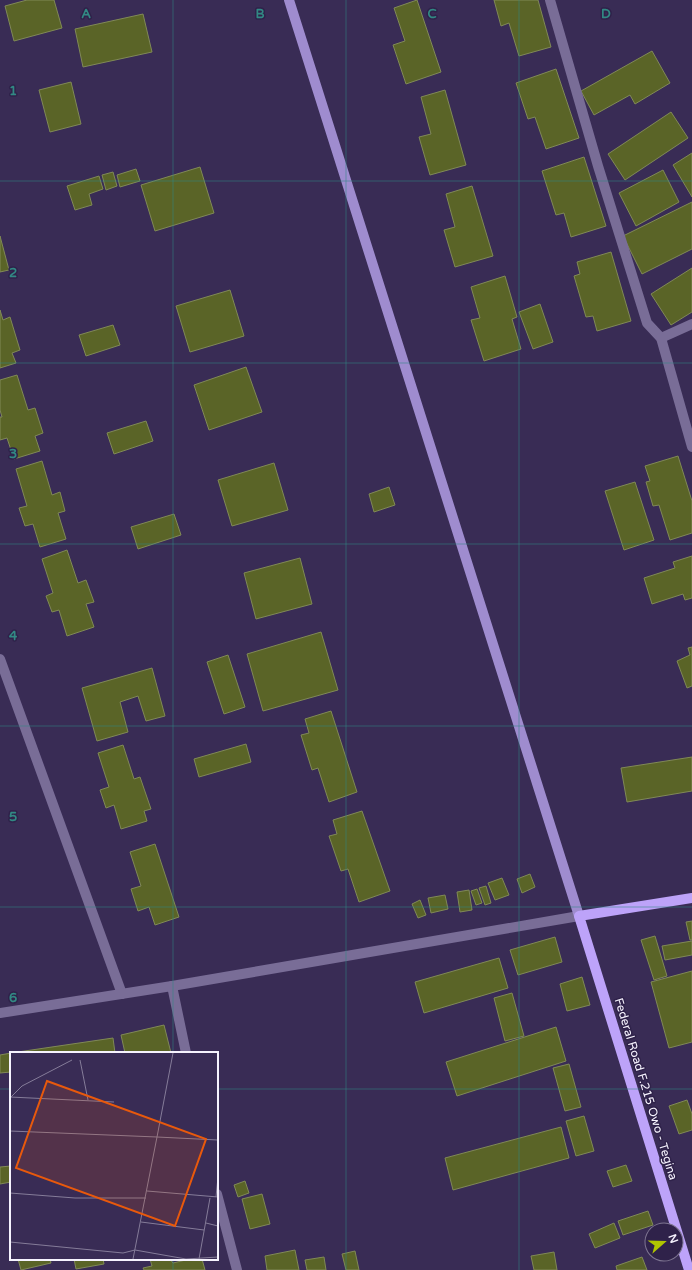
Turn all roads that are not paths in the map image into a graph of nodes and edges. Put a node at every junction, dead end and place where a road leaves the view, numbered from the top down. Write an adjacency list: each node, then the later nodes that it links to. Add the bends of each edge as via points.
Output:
1 (289, 0): 8 (street)
2 (550, 0): 4 (street, via 647,323)
3 (692, 324): 4 (street)
4 (661, 338): 5 (street)
5 (692, 446)
6 (0, 659): 10 (street)
7 (692, 898): 8 (main road)
8 (579, 916): 9 (street); 15 (main road, Federal Road F.215 Owo - Tegina)
9 (172, 986): 10 (street); 12 (street)
10 (122, 994): 11 (street)
11 (0, 1013)
12 (186, 1052)
13 (218, 1198): 14 (street)
14 (237, 1270)
15 (689, 1270)

